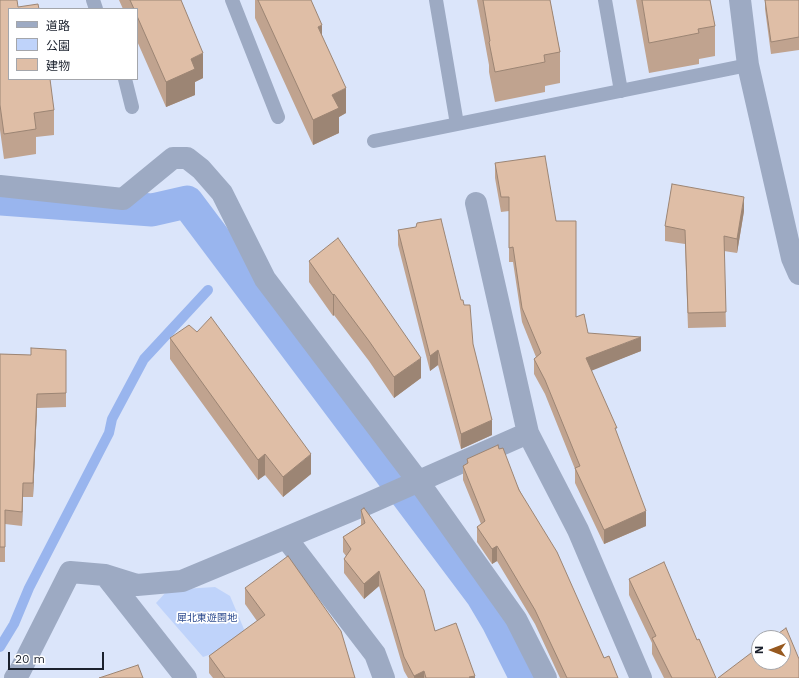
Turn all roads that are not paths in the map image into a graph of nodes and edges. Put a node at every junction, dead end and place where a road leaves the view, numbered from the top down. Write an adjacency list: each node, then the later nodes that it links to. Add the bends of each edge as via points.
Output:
1 (232, 0): 9 (lane)
2 (436, 0): 10 (lane)
3 (605, 0): 7 (lane)
4 (740, 0): 5 (street)
5 (748, 65): 7 (lane); 14 (street, via 792,258)
6 (125, 80): 8 (lane)
7 (621, 91): 10 (lane)
8 (132, 107)
9 (278, 117)
10 (457, 124): 11 (lane)
11 (374, 141)
12 (0, 186): 16 (street, via 123,198 173,158 188,158 222,193 265,279)
13 (476, 203): 15 (street)
14 (799, 274)
15 (528, 433): 16 (street); 23 (street, via 578,530)
16 (418, 481): 17 (street); 22 (street, via 516,619)
17 (286, 538): 18 (street, via 182,581 136,585); 21 (street, via 376,654)
18 (105, 575): 19 (street, via 70,572); 20 (street)
19 (15, 678)
20 (186, 678)
21 (384, 678)
22 (546, 678)
23 (641, 678)

